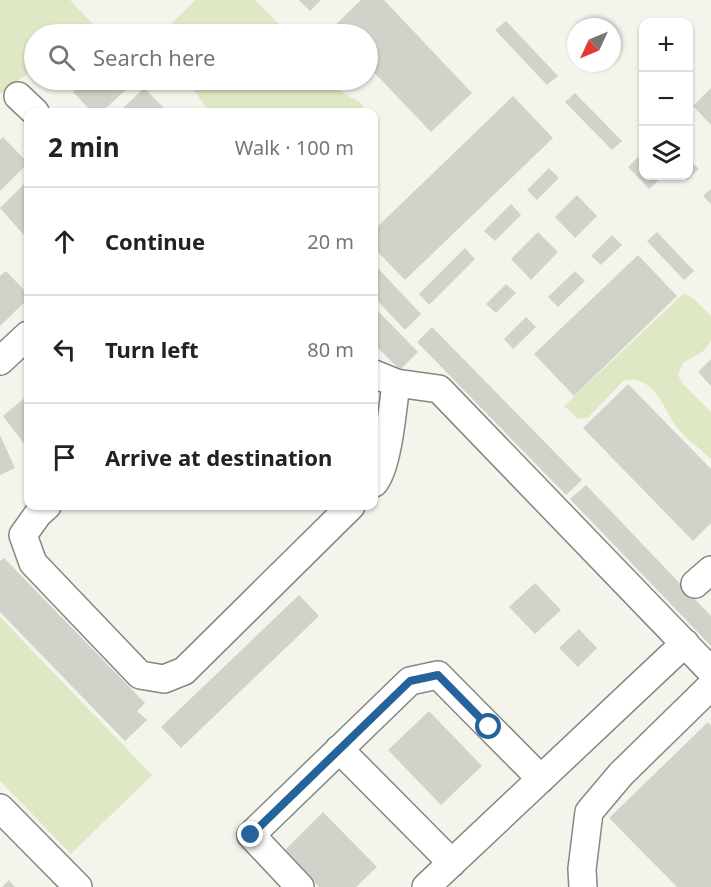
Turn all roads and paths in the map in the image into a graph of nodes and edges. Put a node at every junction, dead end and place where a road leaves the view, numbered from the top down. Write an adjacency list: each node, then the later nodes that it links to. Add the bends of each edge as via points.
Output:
1 (24, 339): 2 (street)
2 (0, 361)
3 (385, 378): 4 (street, via 385,453); 7 (street, via 439,389)
4 (378, 476)
5 (42, 510): 6 (street, via 23,535 33,563 140,675 164,679 184,671)
6 (347, 510)
7 (685, 643): 8 (street); 11 (street)
8 (711, 670)
9 (711, 686): 17 (street, via 621,774 589,812)
10 (339, 749): 11 (street, via 410,681 438,675); 13 (street); 15 (street, via 251,835)
11 (540, 779): 13 (street)
12 (0, 808): 14 (street)
13 (452, 863): 16 (street)
14 (78, 887)
15 (300, 887)
16 (426, 887)
17 (583, 887)

